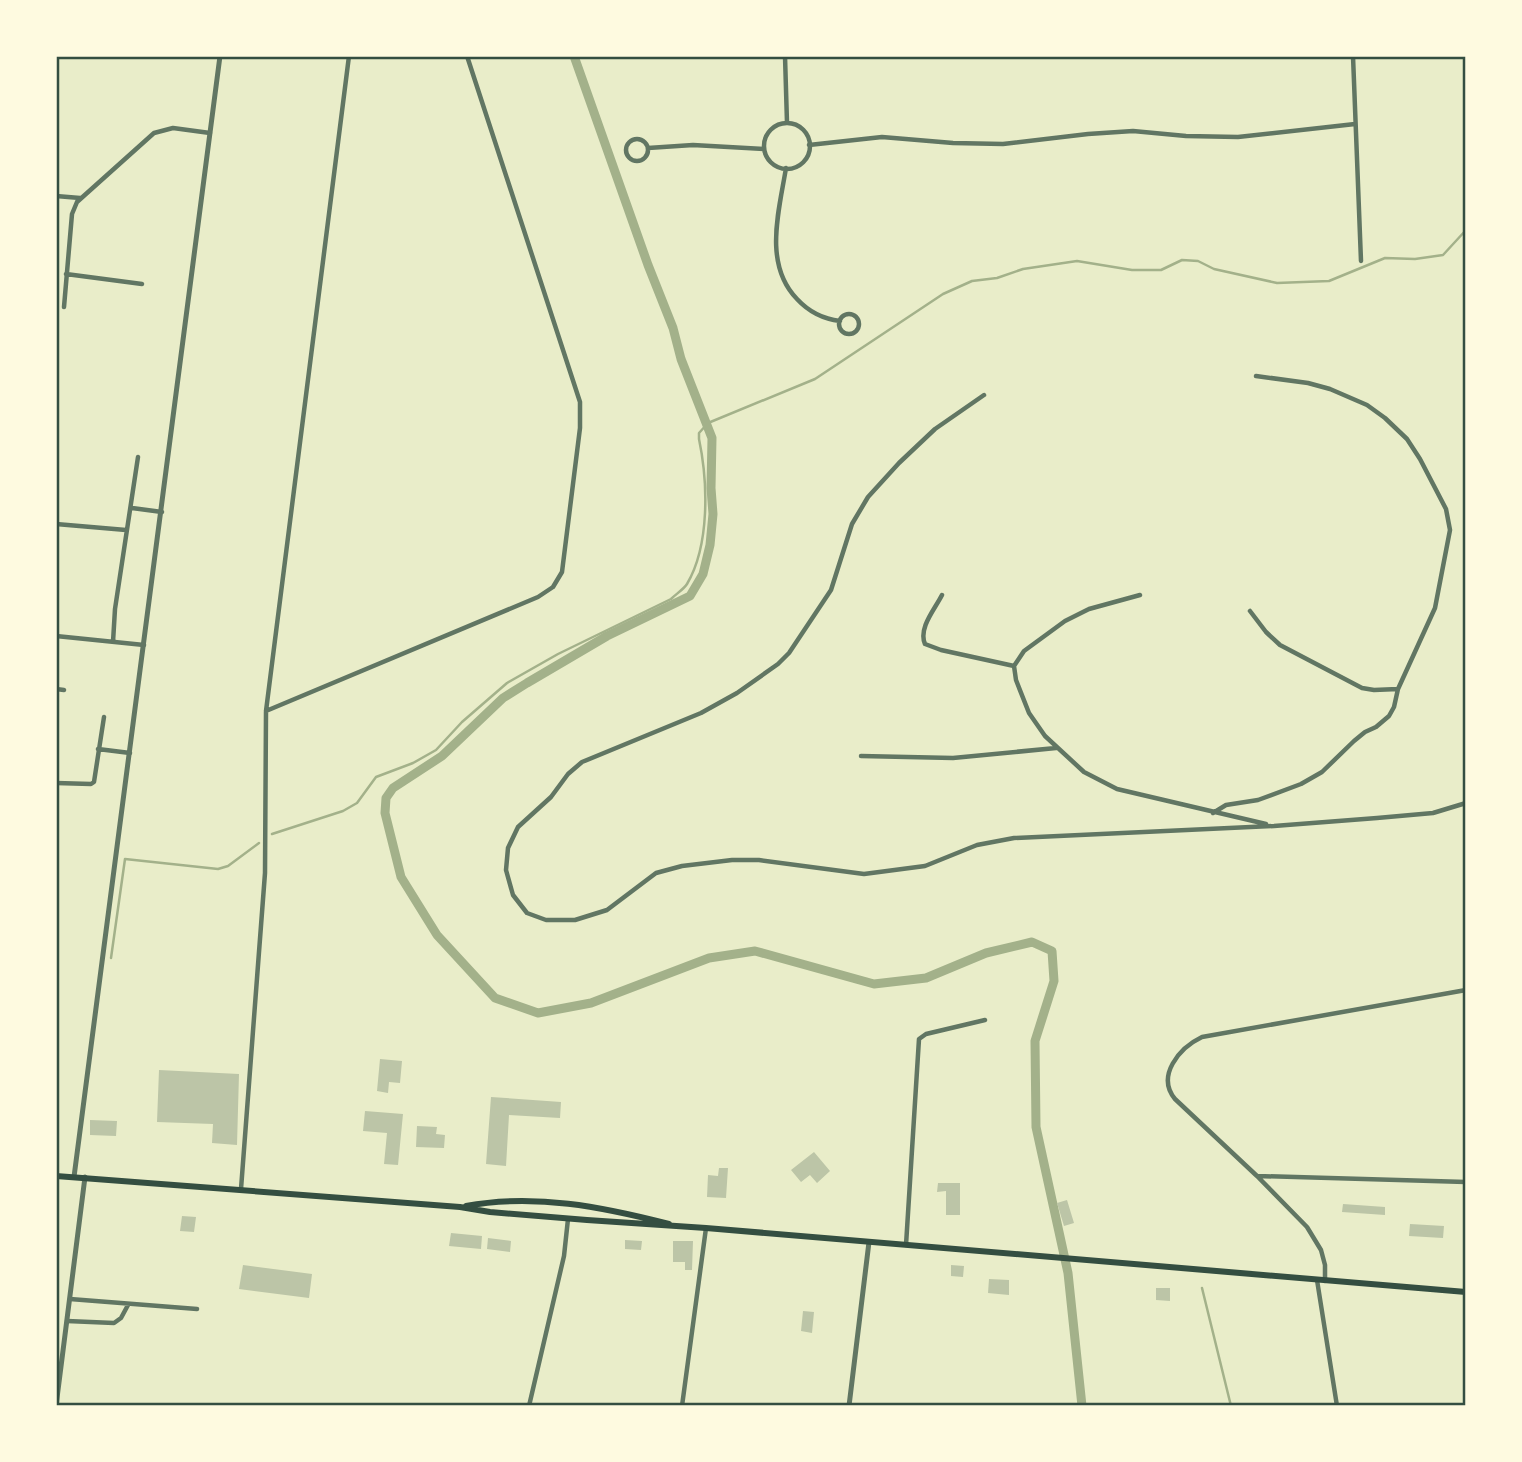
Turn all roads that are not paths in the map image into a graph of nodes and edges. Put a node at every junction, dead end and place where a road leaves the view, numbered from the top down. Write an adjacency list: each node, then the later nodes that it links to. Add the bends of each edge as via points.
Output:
1 (220, 56): 8 (street)
2 (349, 56): 37 (street)
3 (467, 56): 37 (street, via 580,402 562,572 553,587 538,597)
4 (785, 56): 6 (street)
5 (1353, 56): 7 (street)
6 (787, 123): 9 (street, via 801,128); 11 (street, via 772,129)
7 (1355, 124): 9 (street, via 1238,137 1133,131 1003,144 882,137); 15 (street)
8 (210, 132): 14 (street, via 173,128 154,132); 24 (street)
9 (809, 145): 12 (street, via 801,163)
10 (648, 148): 10 (street, via 638,139 626,149 628,156 637,160 644,158); 11 (street)
11 (764, 149): 12 (street, via 772,162)
12 (786, 168): 19 (street, via 775,244 780,272 802,304 822,317)
13 (56, 196): 14 (street)
14 (80, 198): 16 (street, via 72,214)
15 (1361, 261)
16 (66, 274): 17 (street); 18 (street)
17 (142, 284)
18 (64, 307)
19 (840, 321): 19 (street, via 847,334 859,327 852,314)
20 (1256, 376): 35 (street, via 1331,389 1385,418 1413,449 1447,509 1450,530 1438,597)
21 (984, 395): 46 (street, via 916,445 868,497 852,524 831,590 778,664 701,713 582,762 518,827 506,861 508,882 519,905 536,918 575,920 607,911 656,873 705,862 759,860 864,874 925,866 977,845 1014,838)
22 (138, 457): 23 (street)
23 (132, 508): 24 (street); 26 (street)
24 (162, 512): 32 (street)
25 (56, 524): 26 (street)
26 (126, 530): 31 (street)
27 (942, 595): 33 (street, via 924,628 925,644)
28 (1140, 595): 33 (street, via 1089,608 1065,621 1024,651)
29 (1250, 611): 35 (street, via 1285,648 1362,688)
30 (56, 636): 31 (street)
31 (113, 642): 32 (street)
32 (144, 645): 41 (street)
33 (1014, 666): 39 (street, via 1029,713)
34 (56, 689): 36 (street)
35 (1398, 689): 45 (street, via 1389,716 1322,772 1282,793 1226,805)
36 (64, 690)
37 (266, 711): 54 (street, via 265,873)
38 (104, 718): 40 (street)
39 (1057, 748): 42 (street, via 953,758); 45 (street, via 1084,772 1117,789)
40 (99, 749): 41 (street); 43 (street, via 93,784)
41 (130, 753): 51 (street)
42 (861, 756)
43 (56, 783)
44 (1466, 803): 46 (street, via 1424,814)
45 (1213, 813): 46 (street)
46 (1274, 826)
47 (1466, 990): 50 (street, via 1202,1038 1184,1049 1169,1072 1168,1090)
48 (985, 1020): 60 (street, via 919,1039)
49 (56, 1176): 51 (main road)
50 (1257, 1176): 53 (street); 62 (street, via 1313,1235 1324,1258)
51 (74, 1177): 52 (main road)
52 (85, 1177): 54 (main road); 64 (street)
53 (1466, 1182)
54 (241, 1189): 55 (main road)
55 (460, 1207): 56 (main road); 57 (main road, via 510,1201 582,1205)
56 (568, 1219): 57 (main road); 69 (street, via 564,1256)
57 (677, 1226): 58 (main road)
58 (706, 1228): 59 (main road); 70 (street)
59 (869, 1242): 60 (main road); 71 (street)
60 (906, 1245): 61 (main road)
61 (1317, 1280): 62 (main road); 72 (street)
62 (1325, 1281): 63 (main road)
63 (1466, 1292)
64 (70, 1299): 65 (street); 67 (street)
65 (128, 1304): 66 (street); 67 (street, via 114,1323)
66 (197, 1309)
67 (67, 1321): 68 (street)
68 (56, 1406)
69 (529, 1406)
70 (682, 1406)
71 (849, 1406)
72 (1337, 1406)

